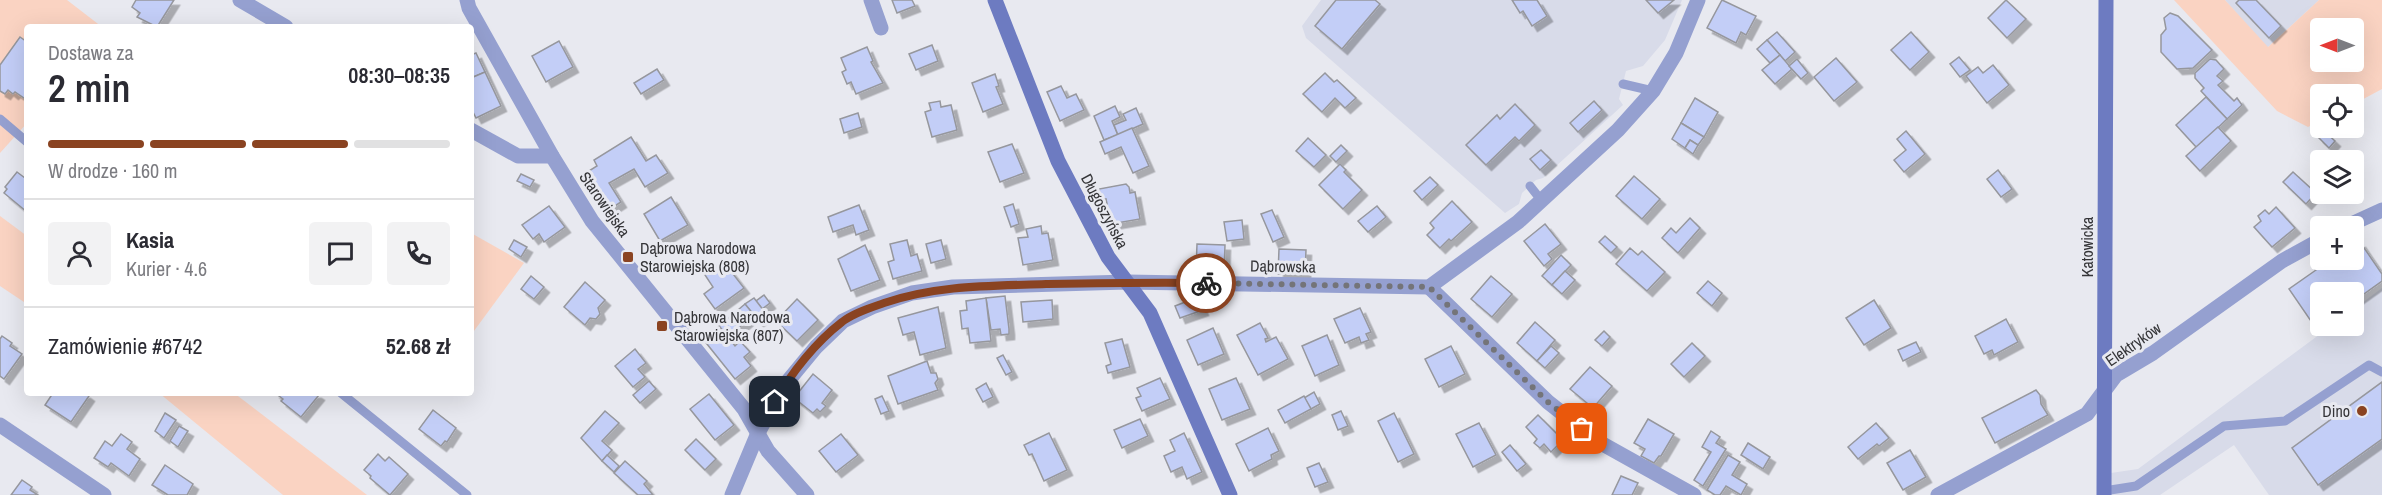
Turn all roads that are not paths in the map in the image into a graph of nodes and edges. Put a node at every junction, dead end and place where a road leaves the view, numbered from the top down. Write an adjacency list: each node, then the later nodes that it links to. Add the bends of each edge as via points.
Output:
1 (240, 0): 7 (street)
2 (467, 0): 14 (street, Starowiejska)
3 (871, 0): 8 (street)
4 (995, 0): 20 (street, Długoszyńska, via 1058,160 1108,257)
5 (1698, 0): 10 (street, via 1676,53)
6 (2106, 0): 23 (street, Katowicka)
7 (281, 24)
8 (881, 28)
9 (1623, 84): 10 (lane)
10 (1653, 91): 16 (street, via 1618,130)
11 (0, 119): 13 (lane)
12 (474, 132): 14 (street, via 518,156)
13 (24, 139)
14 (552, 156): 26 (street, Starowiejska, via 592,221 744,409)
15 (1530, 186): 16 (lane)
16 (1541, 200): 21 (street, via 1518,222)
17 (2382, 210): 18 (street)
18 (2364, 218)
19 (2310, 246): 23 (street, Elektryków, via 2116,375)
20 (1127, 282): 21 (street, Dąbrowska); 26 (street, Dąbrowska, via 953,287 912,293 872,307 843,321 816,347 783,387); 32 (street, Długoszyńska, via 1150,313)
21 (1429, 287): 33 (street, via 1548,402 1590,435)
22 (2382, 372): 27 (lane, via 2369,365 2285,421 2224,426 2136,486)
23 (2104, 391): 27 (street, Katowicka); 34 (street, Elektryków, via 2087,414)
24 (345, 396): 29 (lane)
25 (0, 425): 28 (street)
26 (758, 433): 30 (street, Dąbrowska); 31 (street, Starowiejska, via 768,451)
27 (2104, 493)
28 (104, 495)
29 (467, 495)
30 (732, 495)
31 (807, 495)
32 (1230, 495)
33 (1694, 495)
34 (1938, 495)

